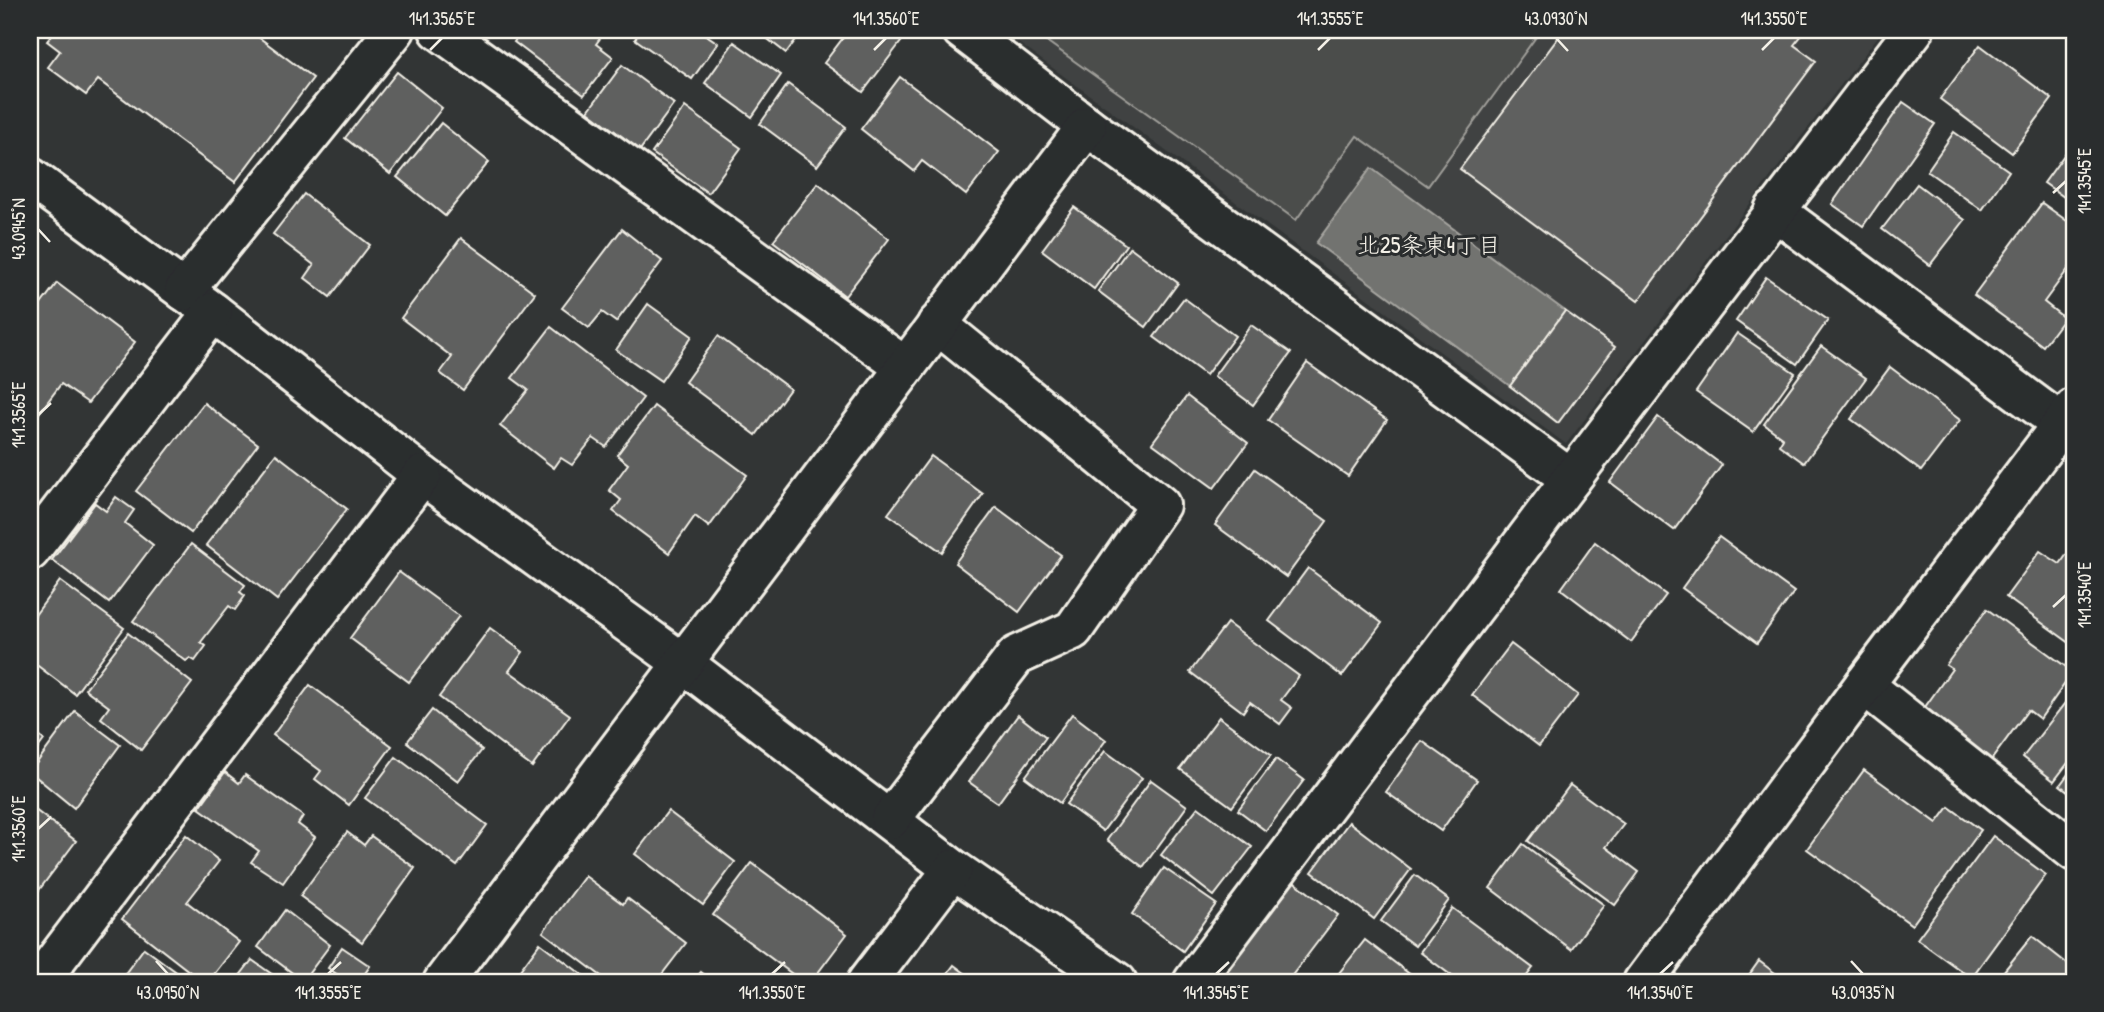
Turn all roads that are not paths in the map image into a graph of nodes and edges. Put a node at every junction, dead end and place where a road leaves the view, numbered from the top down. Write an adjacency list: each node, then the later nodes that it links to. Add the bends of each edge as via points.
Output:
1 (395, 30): 8 (street)
2 (439, 30): 10 (street)
3 (962, 30): 5 (street)
4 (1914, 30): 7 (street)
5 (1087, 126): 9 (street); 13 (street)
6 (30, 177): 8 (street)
7 (1774, 210): 11 (street); 13 (street)
8 (199, 301): 12 (street); 14 (street)
9 (937, 324): 10 (street); 17 (street, via 1160,505 1073,630 1016,656)
10 (905, 367): 15 (street)
11 (2070, 422): 16 (street)
12 (422, 475): 15 (street); 20 (street)
13 (1571, 478): 24 (street)
14 (30, 551)
15 (683, 663): 17 (street); 21 (street)
16 (1864, 685): 18 (street); 25 (street)
17 (890, 820): 19 (street)
18 (2074, 851)
19 (953, 869): 22 (street); 23 (street)
20 (38, 982)
21 (443, 982)
22 (867, 982)
23 (1116, 982)
24 (1193, 982)
25 (1643, 982)

